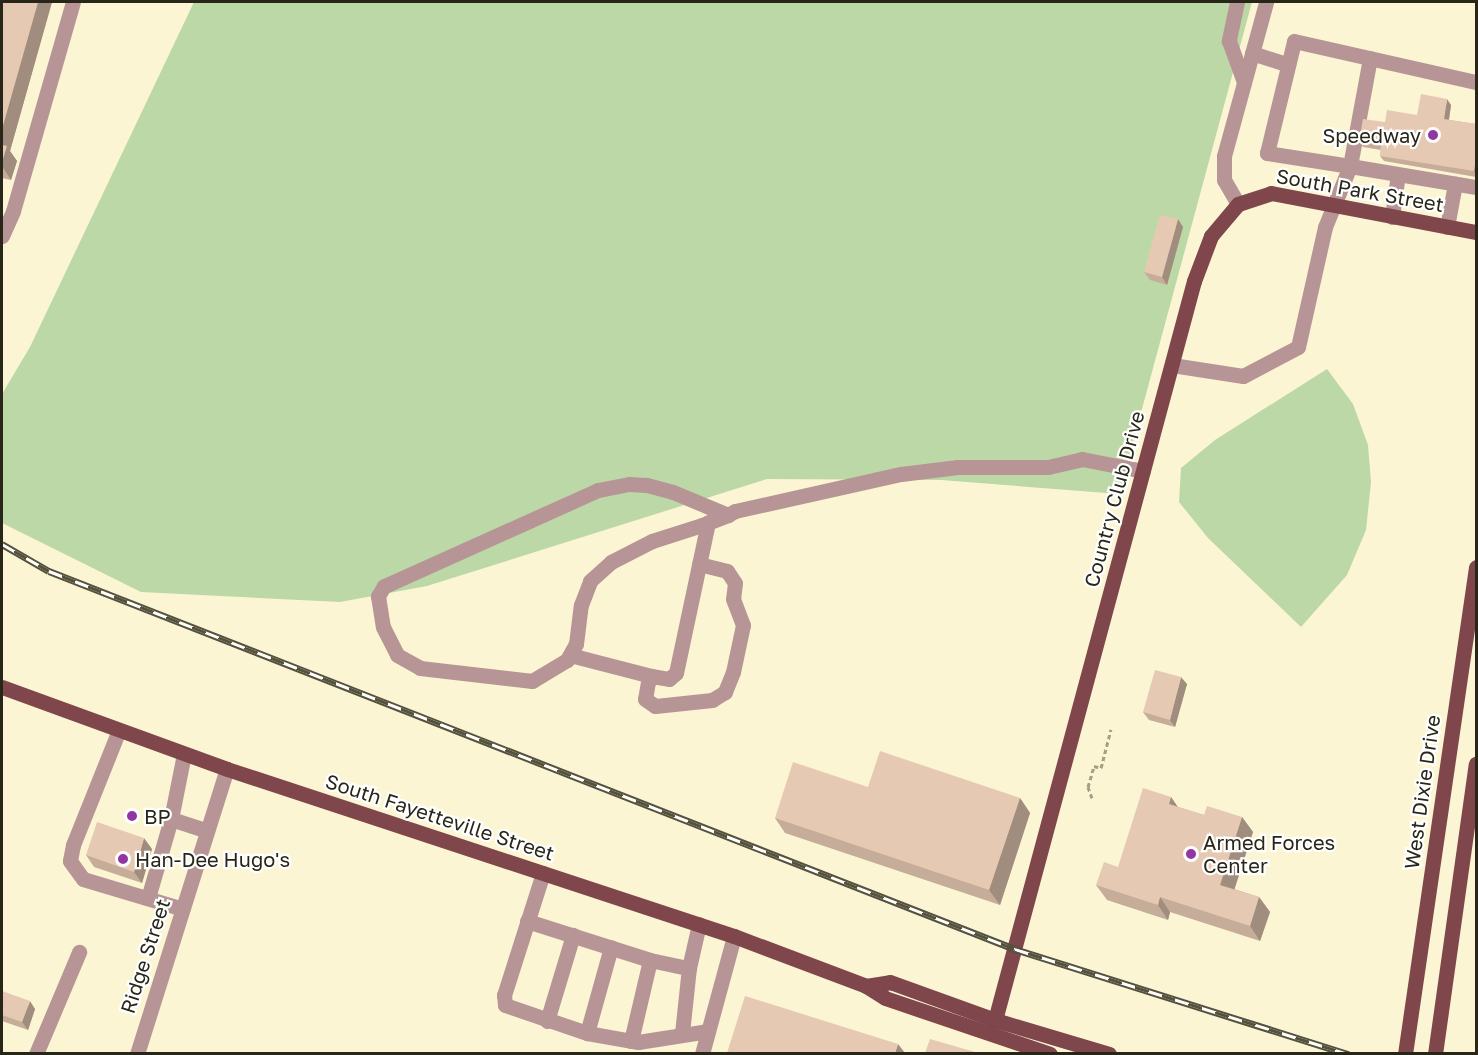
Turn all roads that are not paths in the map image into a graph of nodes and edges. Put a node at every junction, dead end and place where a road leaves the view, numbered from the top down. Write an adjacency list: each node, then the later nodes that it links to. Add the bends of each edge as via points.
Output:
1 (73, 2): 18 (street, via 13,211)
2 (1237, 2): 7 (street, via 1229,40)
3 (1266, 2): 4 (street)
4 (1252, 53): 6 (street); 7 (street)
5 (1370, 58): 6 (street, via 1294,41); 8 (street); 9 (street)
6 (1288, 65): 9 (street, via 1268,153)
7 (1245, 82): 13 (street, via 1224,156 1224,180)
8 (1476, 82)
9 (1350, 166): 10 (street); 14 (street)
10 (1398, 174): 11 (street); 15 (street)
11 (1455, 184): 12 (street); 16 (street)
12 (1476, 187)
13 (1238, 204): 14 (main road, South Park Street, via 1271,193); 19 (main road, Country Club Drive, via 1210,236)
14 (1336, 205): 15 (main road, South Park Street); 19 (street, via 1325,227 1298,347 1243,376)
15 (1392, 217): 16 (main road, South Park Street)
16 (1447, 227): 17 (main road, South Park Street)
17 (1476, 232)
18 (2, 236)
19 (1172, 365): 20 (main road, Country Club Drive)
20 (1143, 471): 21 (street, via 1082,459 1048,467 958,467 901,474); 46 (main road, Country Club Drive)
21 (728, 514): 22 (street); 25 (street, via 646,485 598,490 384,586 378,596 383,627 397,656 420,668 532,681 548,675)
22 (708, 522): 23 (street); 25 (street, via 651,541 611,562 590,581)
23 (699, 564): 26 (street, via 676,673 669,679); 26 (street, via 727,571 735,583 733,599 743,624 725,692 711,700 656,706 645,699)
24 (1476, 567): 57 (main road, West Dixie Drive)
25 (570, 655): 26 (street)
26 (651, 676)
27 (2, 687): 28 (main road, South Fayetteville Street)
28 (119, 730): 29 (main road, South Fayetteville Street); 35 (street, via 70,861 83,879)
29 (184, 754): 31 (main road, South Fayetteville Street); 32 (street)
30 (1476, 764): 58 (main road)
31 (227, 769): 33 (street, Ridge Street); 34 (main road, South Fayetteville Street)
32 (171, 819): 33 (street); 35 (street)
33 (207, 831): 36 (street, Ridge Street)
34 (543, 873): 37 (street); 38 (main road, South Fayetteville Street)
35 (148, 898): 36 (street)
36 (183, 909): 54 (street, Ridge Street)
37 (527, 921): 39 (street); 47 (street, via 504,994 505,1005)
38 (699, 924): 40 (main road, South Fayetteville Street); 44 (street)
39 (573, 935): 41 (street); 47 (street)
40 (734, 936): 45 (main road, South Fayetteville Street); 48 (street)
41 (611, 947): 43 (street); 49 (street)
42 (79, 952): 53 (street)
43 (650, 960): 44 (street); 51 (street)
44 (689, 968): 50 (street)
45 (866, 986): 46 (main road, South Fayetteville Street, via 890,982); 52 (main road, South Fayetteville Street, via 885,998)
46 (995, 1020): 56 (main road, South Fayetteville Street)
47 (547, 1021): 49 (street)
48 (708, 1031): 50 (street); 55 (street)
49 (587, 1033): 51 (street)
50 (682, 1033): 51 (street)
51 (631, 1041)
52 (1040, 1052)
53 (36, 1053)
54 (137, 1053)
55 (702, 1053)
56 (1108, 1053)
57 (1405, 1053)
58 (1435, 1053)

